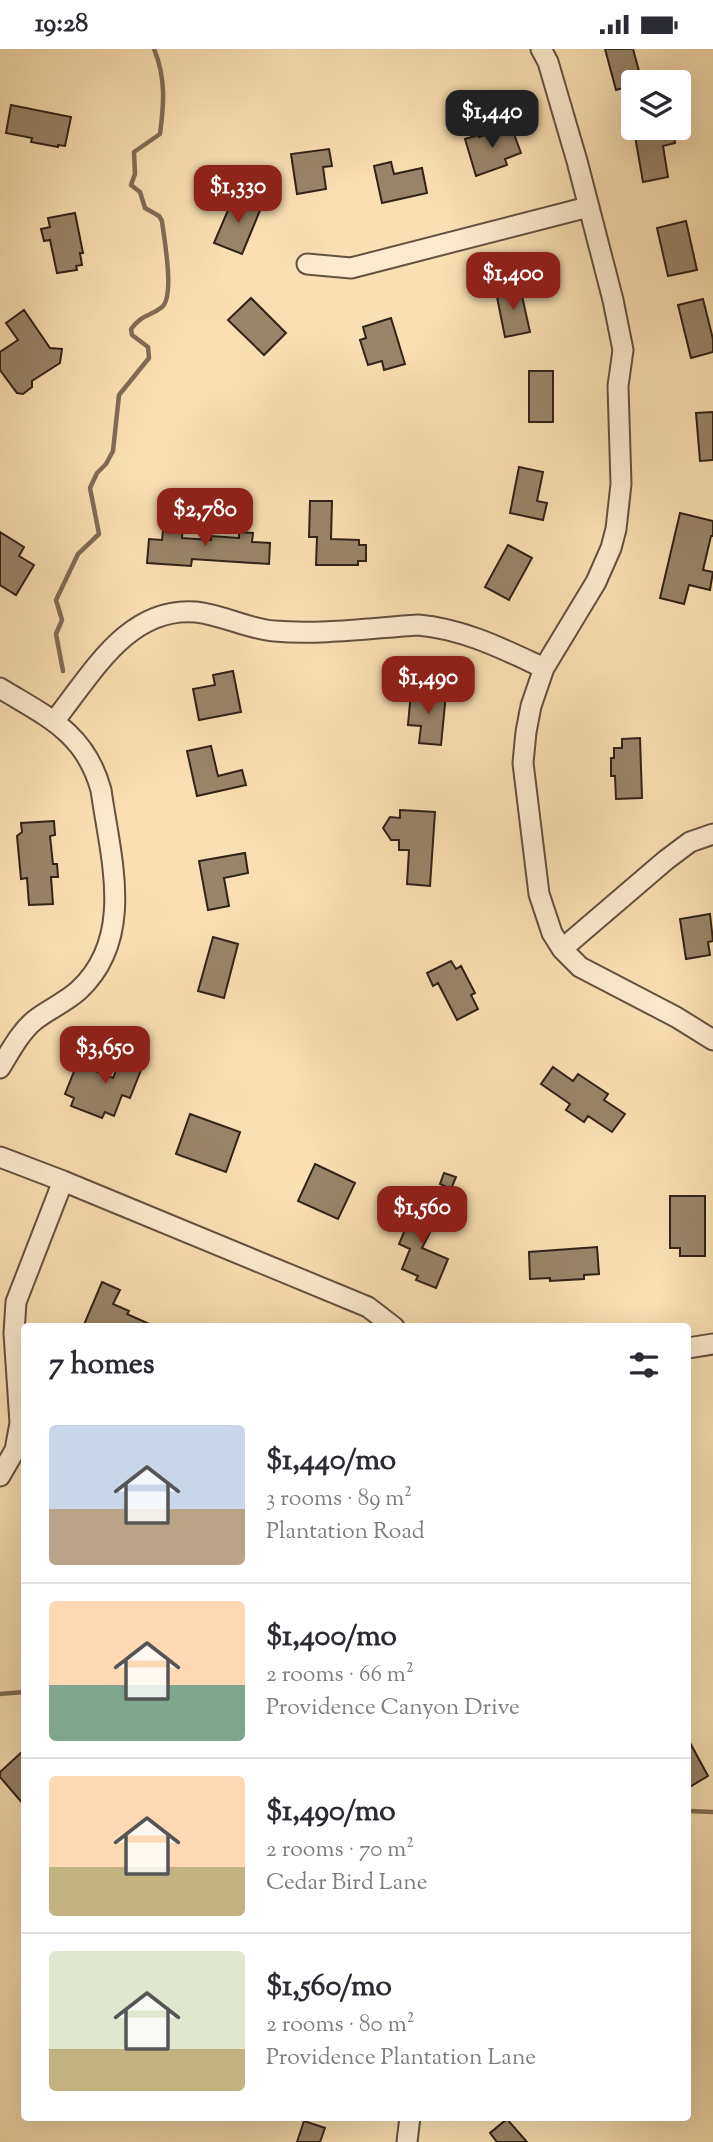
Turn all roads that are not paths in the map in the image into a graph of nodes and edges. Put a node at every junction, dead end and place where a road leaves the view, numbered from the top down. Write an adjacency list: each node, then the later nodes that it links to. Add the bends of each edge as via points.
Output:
1 (541, 49): 2 (street)
2 (588, 207): 3 (street, via 351,268); 4 (street, via 622,350 617,400 619,507 605,564)
3 (307, 264)
4 (544, 668): 6 (street, via 490,643 442,628 274,631 184,612 152,618 124,636); 8 (street, via 531,706 523,763 539,894)
5 (0, 688): 6 (street)
6 (55, 720): 10 (street, via 73,736 96,773 116,895 114,926 107,952 89,978 32,1022)
7 (713, 834): 8 (street, via 690,842 666,860)
8 (562, 949): 9 (street, via 591,974)
9 (713, 1039)
10 (0, 1068)
11 (0, 1157): 12 (street)
12 (64, 1181): 13 (street, via 368,1307); 16 (street, via 16,1302 20,1423 15,1450)
13 (389, 1323)
14 (713, 1344): 15 (street)
15 (691, 1347)
16 (0, 1476)
17 (410, 2121): 18 (street)
18 (407, 2142)

